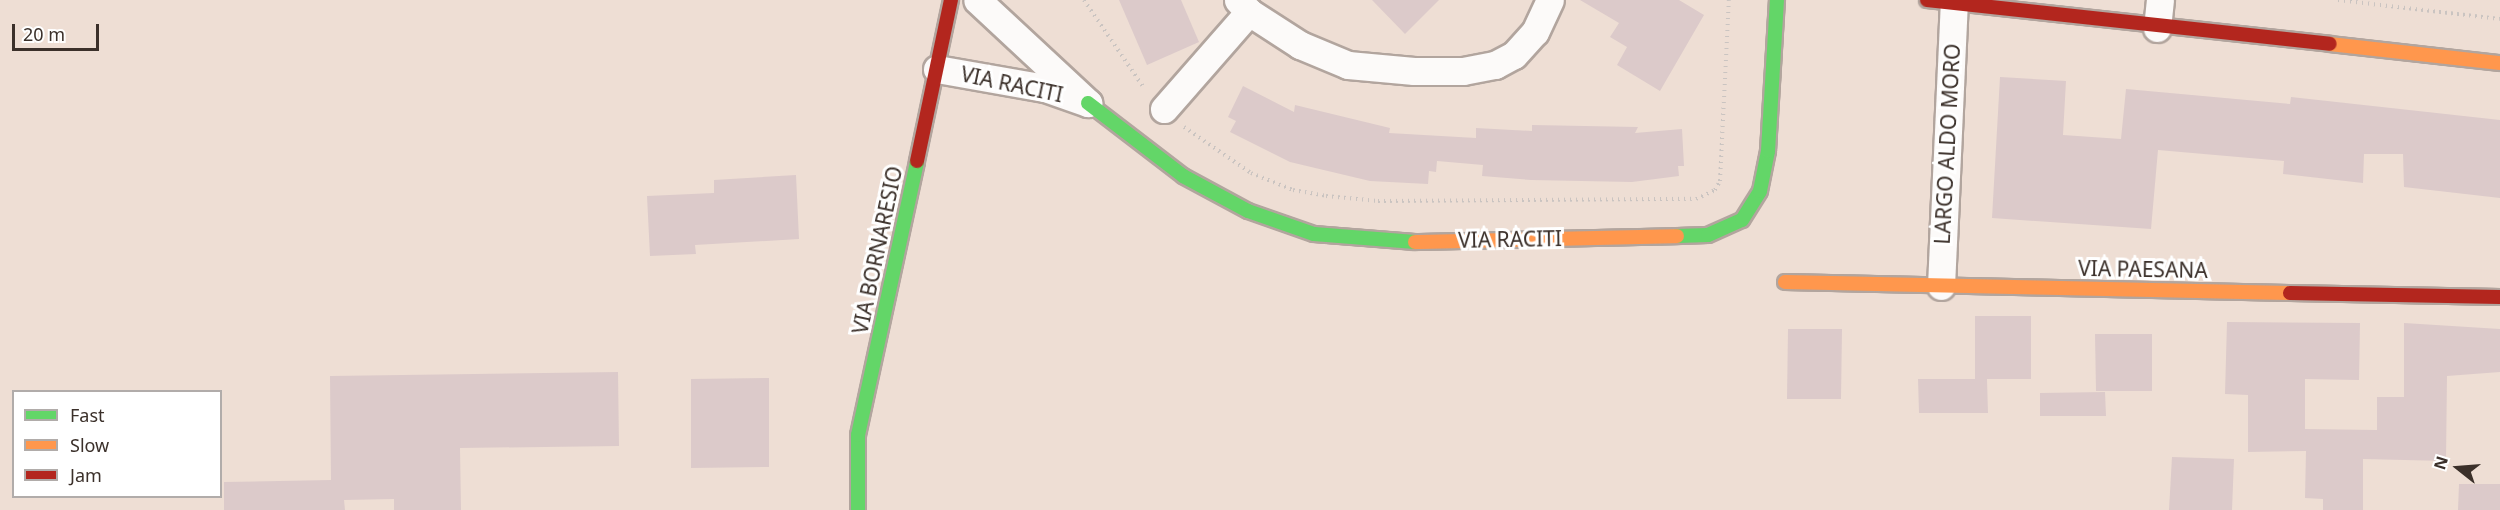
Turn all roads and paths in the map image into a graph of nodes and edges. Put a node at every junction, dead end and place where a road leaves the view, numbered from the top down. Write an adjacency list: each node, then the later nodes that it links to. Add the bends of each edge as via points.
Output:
1 (951, 0): 17 (street, VIA BORNARESIO)
2 (977, 0): 15 (street, VIA RACITI)
3 (1008, 0): 15 (street)
4 (1084, 0): 19 (path, via 1137,80)
5 (1550, 0): 12 (street, via 1535,32 1514,55 1495,65 1463,71 1383,70 1348,65 1300,45)
6 (1729, 0): 19 (path, via 1720,181 1715,190 1696,199 1378,201 1326,196 1293,190 1251,174 1212,150)
7 (1776, 0): 18 (street, VIA RACITI, via 1768,151 1760,191 1742,220 1708,235 1405,242 1314,234 1248,211 1183,176)
8 (1927, 0): 11 (street)
9 (2160, 0): 14 (street)
10 (2338, 0): 13 (path)
11 (1954, 3): 14 (street); 21 (street, LARGO ALDO MORO)
12 (1244, 6): 19 (street)
13 (2500, 20)
14 (2157, 28): 16 (street)
15 (1046, 62): 18 (street, VIA RACITI)
16 (2500, 63)
17 (937, 69): 18 (street, VIA RACITI, via 1045,88); 23 (street, VIA BORNARESIO, via 858,435)
18 (1088, 103)
19 (1164, 109)
20 (1785, 282): 21 (street, VIA PAESANA)
21 (1941, 286): 22 (street, VIA PAESANA)
22 (2500, 297)
23 (858, 510)

